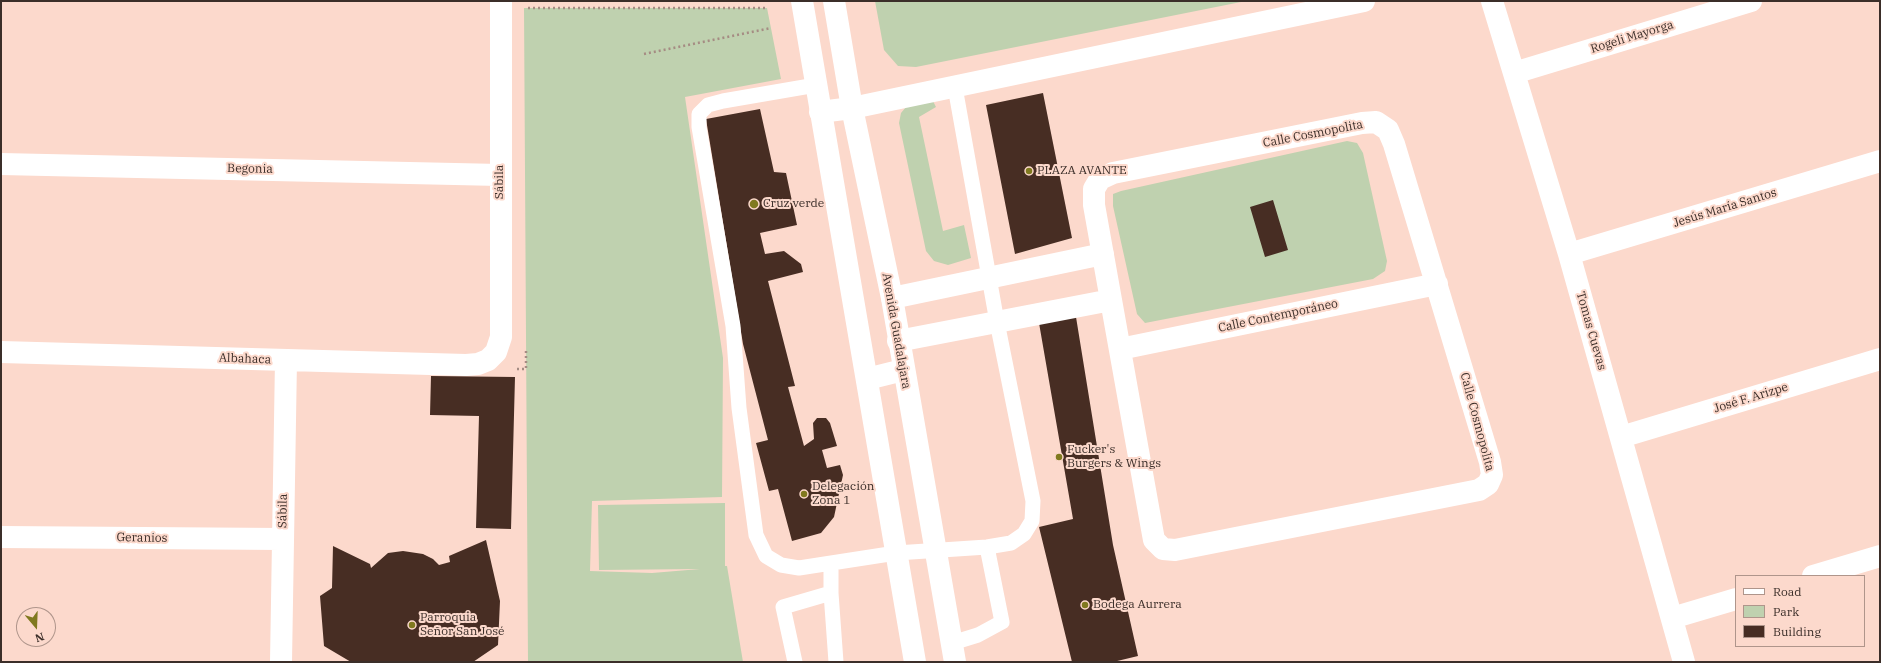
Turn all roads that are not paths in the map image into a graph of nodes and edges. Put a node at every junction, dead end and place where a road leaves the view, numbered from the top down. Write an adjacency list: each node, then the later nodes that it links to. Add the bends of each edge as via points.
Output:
1 (501, 1): 14 (street, Sábila)
2 (802, 1): 8 (street)
3 (834, 1): 10 (street, Avenida Guadalajara)
4 (1364, 1): 9 (street)
5 (1492, 1): 7 (street, Tomas Cuevas)
6 (1751, 1): 7 (street, Rogeli Mayorga)
7 (1514, 73): 16 (street, Tomas Cuevas)
8 (816, 85): 11 (street); 37 (lane, via 708,105 699,114 699,127 733,326 739,408 756,535 766,556 781,566 799,568)
9 (955, 87): 10 (street); 17 (lane)
10 (852, 108): 11 (street); 19 (street, Avenida Guadalajara)
11 (820, 112): 29 (street)
12 (1880, 161): 16 (street, Jesús María Santos)
13 (1, 164): 14 (street, Begonia)
14 (500, 175): 27 (street, Sábila, via 501,337 496,352)
15 (1103, 254): 17 (street); 18 (street, Calle Cosmopolita, via 1094,205 1094,190 1100,179 1113,173 1376,122 1388,130 1394,144); 20 (street, Calle Cosmopolita)
16 (1569, 254): 30 (street, Tomas Cuevas)
17 (989, 278): 19 (street); 21 (lane)
18 (1437, 284): 23 (street, Calle Contemporáneo); 23 (street, Calle Cosmopolita, via 1490,462 1492,475 1488,484 1479,490 1174,550 1163,549 1154,540)
19 (892, 298): 22 (street, Avenida Guadalajara)
20 (1111, 300): 21 (street); 23 (street, Calle Cosmopolita)
21 (996, 322): 22 (street); 33 (lane, via 1033,501 1032,521 1024,534 1010,543)
22 (898, 341): 28 (street, Avenida Guadalajara)
23 (1120, 349)
24 (1, 352): 26 (street, Albahaca)
25 (1880, 359): 30 (street, José F. Arizpe)
26 (286, 360): 27 (street, Albahaca, via 466,365); 32 (street, Sábila)
27 (488, 360)
28 (903, 370): 29 (street); 34 (street, Avenida Guadalajara)
29 (867, 379): 35 (street)
30 (1621, 437): 41 (street, Tomas Cuevas)
31 (1, 537): 32 (street, Geranios)
32 (282, 539): 43 (street, Sábila)
33 (987, 547): 34 (lane); 42 (lane, via 1002,622)
34 (937, 550): 35 (lane); 42 (street, Avenida Guadalajara)
35 (896, 553): 37 (lane); 46 (street)
36 (1880, 556): 38 (street)
37 (831, 563): 39 (lane)
38 (1816, 575)
39 (831, 593): 44 (lane, via 783,607); 45 (lane)
40 (1735, 599): 41 (street)
41 (1672, 618): 47 (street, Tomas Cuevas)
42 (954, 652)
43 (281, 662)
44 (795, 662)
45 (836, 662)
46 (915, 662)
47 (1684, 662)

